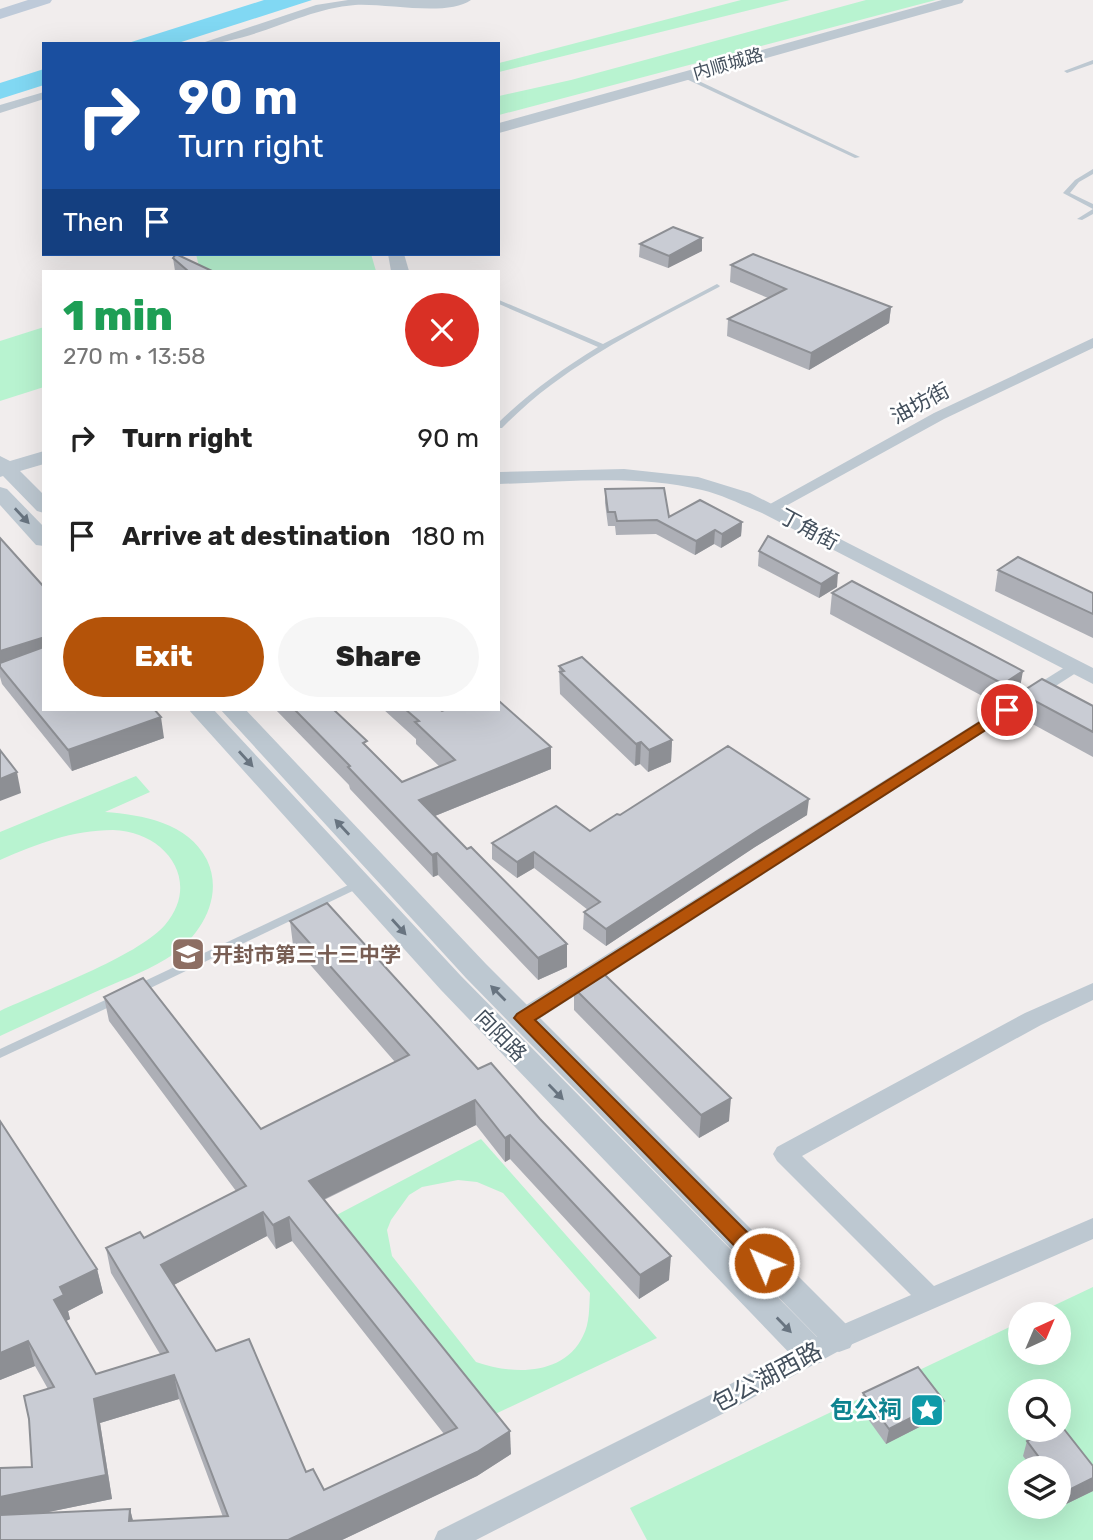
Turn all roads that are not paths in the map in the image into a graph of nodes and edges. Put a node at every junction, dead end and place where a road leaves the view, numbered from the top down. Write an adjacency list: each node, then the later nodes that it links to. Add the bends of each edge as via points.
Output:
1 (25, 0): 6 (main road)
2 (44, 0): 8 (main road)
3 (341, 0): 7 (street)
4 (466, 0): 7 (street, via 442,4 354,2)
5 (957, 0): 12 (street, 内顺城路)
6 (0, 8)
7 (307, 10): 9 (street)
8 (0, 14)
9 (210, 42)
10 (1093, 62): 11 (lane)
11 (1067, 71)
12 (684, 76): 15 (street, 内顺城路); 16 (lane)
13 (42, 96): 14 (street)
14 (0, 109)
15 (500, 128)
16 (857, 156)
17 (1093, 171): 18 (lane, via 1066,193)
18 (1093, 209): 19 (lane)
19 (1080, 219)
20 (717, 286): 23 (lane)
21 (500, 302): 23 (lane)
22 (1093, 342): 32 (street, 油坊街, via 939,416)
23 (602, 346): 24 (lane, via 541,387)
24 (500, 425)
25 (42, 448): 27 (street)
26 (42, 457): 27 (street)
27 (1, 466): 29 (street)
28 (500, 478): 32 (street, 丁角街, via 653,476 709,486)
29 (34, 487): 31 (street)
30 (0, 493): 33 (street, one-way to 33)
31 (42, 503)
32 (769, 509): 34 (street, 丁角街)
33 (42, 538)
34 (1073, 667): 35 (street, 丁角街); 40 (street)
35 (1093, 677)
36 (202, 711): 38 (street, 向阳路, one-way to 38)
37 (234, 711): 40 (street, 向阳路, one-way to 37)
38 (360, 883): 41 (lane); 45 (street, 向阳路, one-way to 45, via 451,984)
39 (1093, 991): 43 (street, via 785,1154)
40 (523, 1018): 44 (street, 向阳路)
41 (0, 1054)
42 (1093, 1228): 43 (street, 包公湖西路)
43 (929, 1297): 44 (street, 包公湖西路)
44 (839, 1338): 45 (street, 包公湖西路)
45 (810, 1352): 46 (street, 包公湖西路)
46 (448, 1540)

